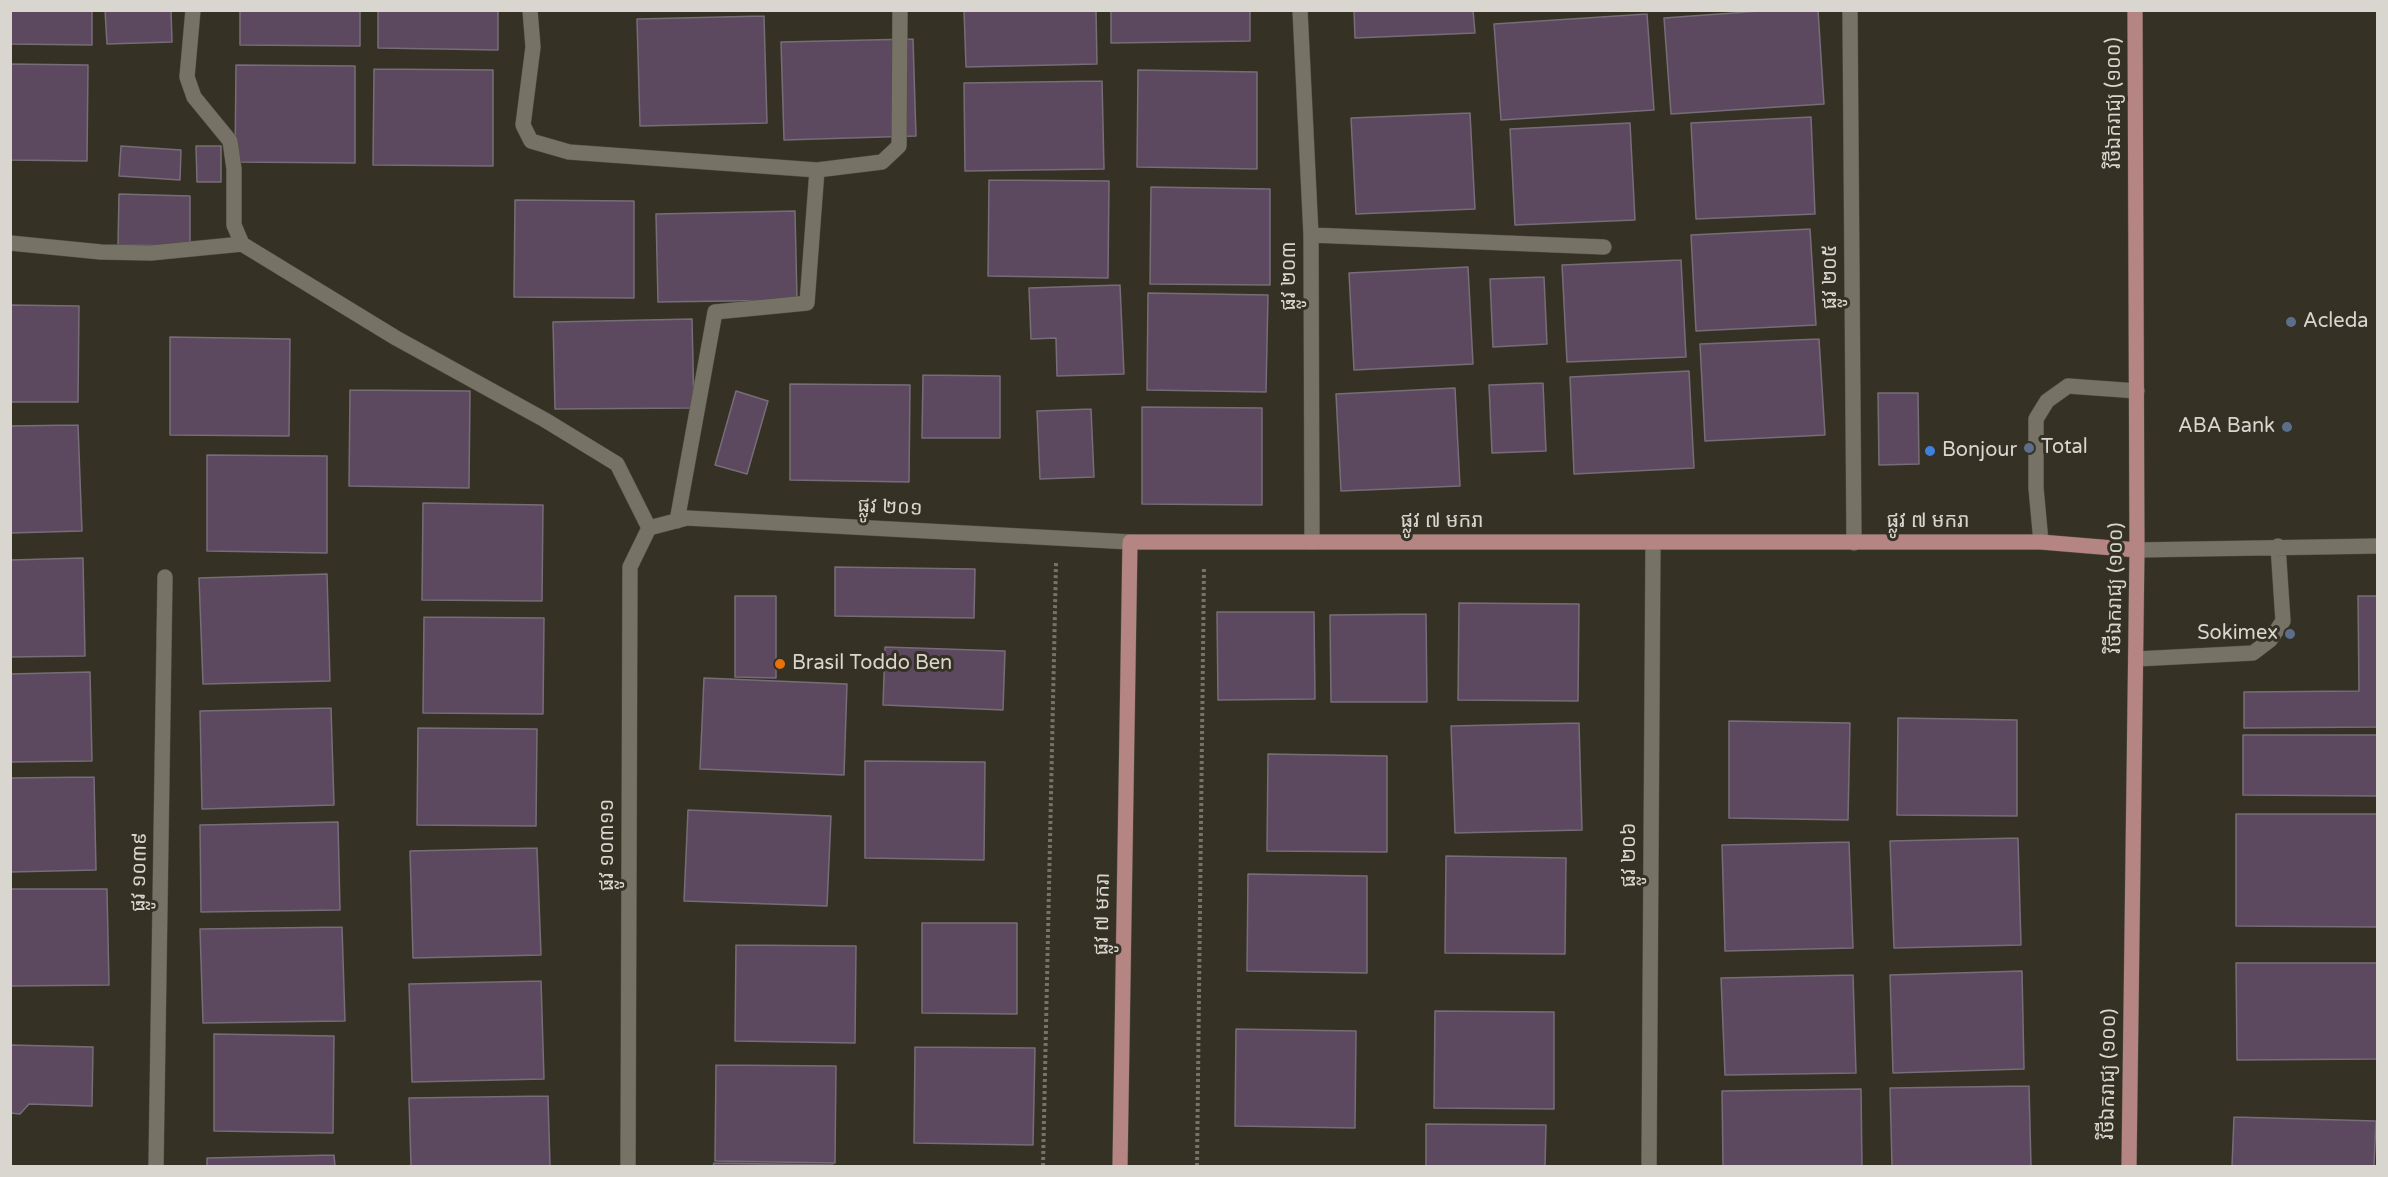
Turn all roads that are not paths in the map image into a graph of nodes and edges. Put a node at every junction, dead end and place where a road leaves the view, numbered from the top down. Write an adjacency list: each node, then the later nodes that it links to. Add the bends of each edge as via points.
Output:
1 (193, 10): 10 (street, via 187,77 194,97 230,141 234,225)
2 (530, 10): 7 (street, via 533,48 522,125 531,141 569,152)
3 (900, 10): 7 (street, via 899,146 882,162)
4 (1300, 10): 8 (street, ផ្លូវ ២០៣)
5 (1850, 10): 19 (street, ផ្លូវ ២០៥)
6 (2135, 10): 12 (main road, វិថីឯករាជ្យ (១០០))
7 (817, 170): 13 (street, via 807,303 715,312)
8 (1311, 235): 11 (street); 16 (street, ផ្លូវ ២០៣)
9 (10, 243): 10 (street, via 151,253)
10 (242, 244): 14 (street, via 396,338 617,464)
11 (1604, 247)
12 (2137, 391): 17 (street, via 2068,386 2047,401 2036,419); 22 (main road, វិថីឯករាជ្យ (១០០))
13 (677, 520): 14 (street, ផ្លូវ ២០១); 15 (street, ផ្លូវ ២០១)
14 (649, 528): 26 (street, ផ្លូវ ១០៣១១, via 630,567)
15 (1130, 542): 16 (main road, ផ្លូវ ៧ មករា); 27 (main road, ផ្លូវ ៧ មករា)
16 (1312, 542): 18 (main road, ផ្លូវ ៧ មករា)
17 (2041, 542): 19 (main road, ផ្លូវ ៧ មករា); 22 (main road, ផ្លូវ ៧ មករា)
18 (1653, 543): 19 (main road, ផ្លូវ ៧ មករា); 28 (street, ផ្លូវ ២០៦)
19 (1854, 543)
20 (2278, 546): 21 (street, ផ្លូវ ៧ មករា); 22 (street, ផ្លូវ ៧ មករា); 24 (street, via 2283,621 2270,640 2253,653)
21 (2378, 546)
22 (2138, 550): 24 (main road, វិថីឯករាជ្យ (១០០))
23 (165, 577): 25 (street, ផ្លូវ ១០៣៩)
24 (2136, 659): 29 (main road, វិថីឯករាជ្យ (១០០))
25 (156, 1167)
26 (628, 1167)
27 (1120, 1167)
28 (1649, 1167)
29 (2129, 1167)

